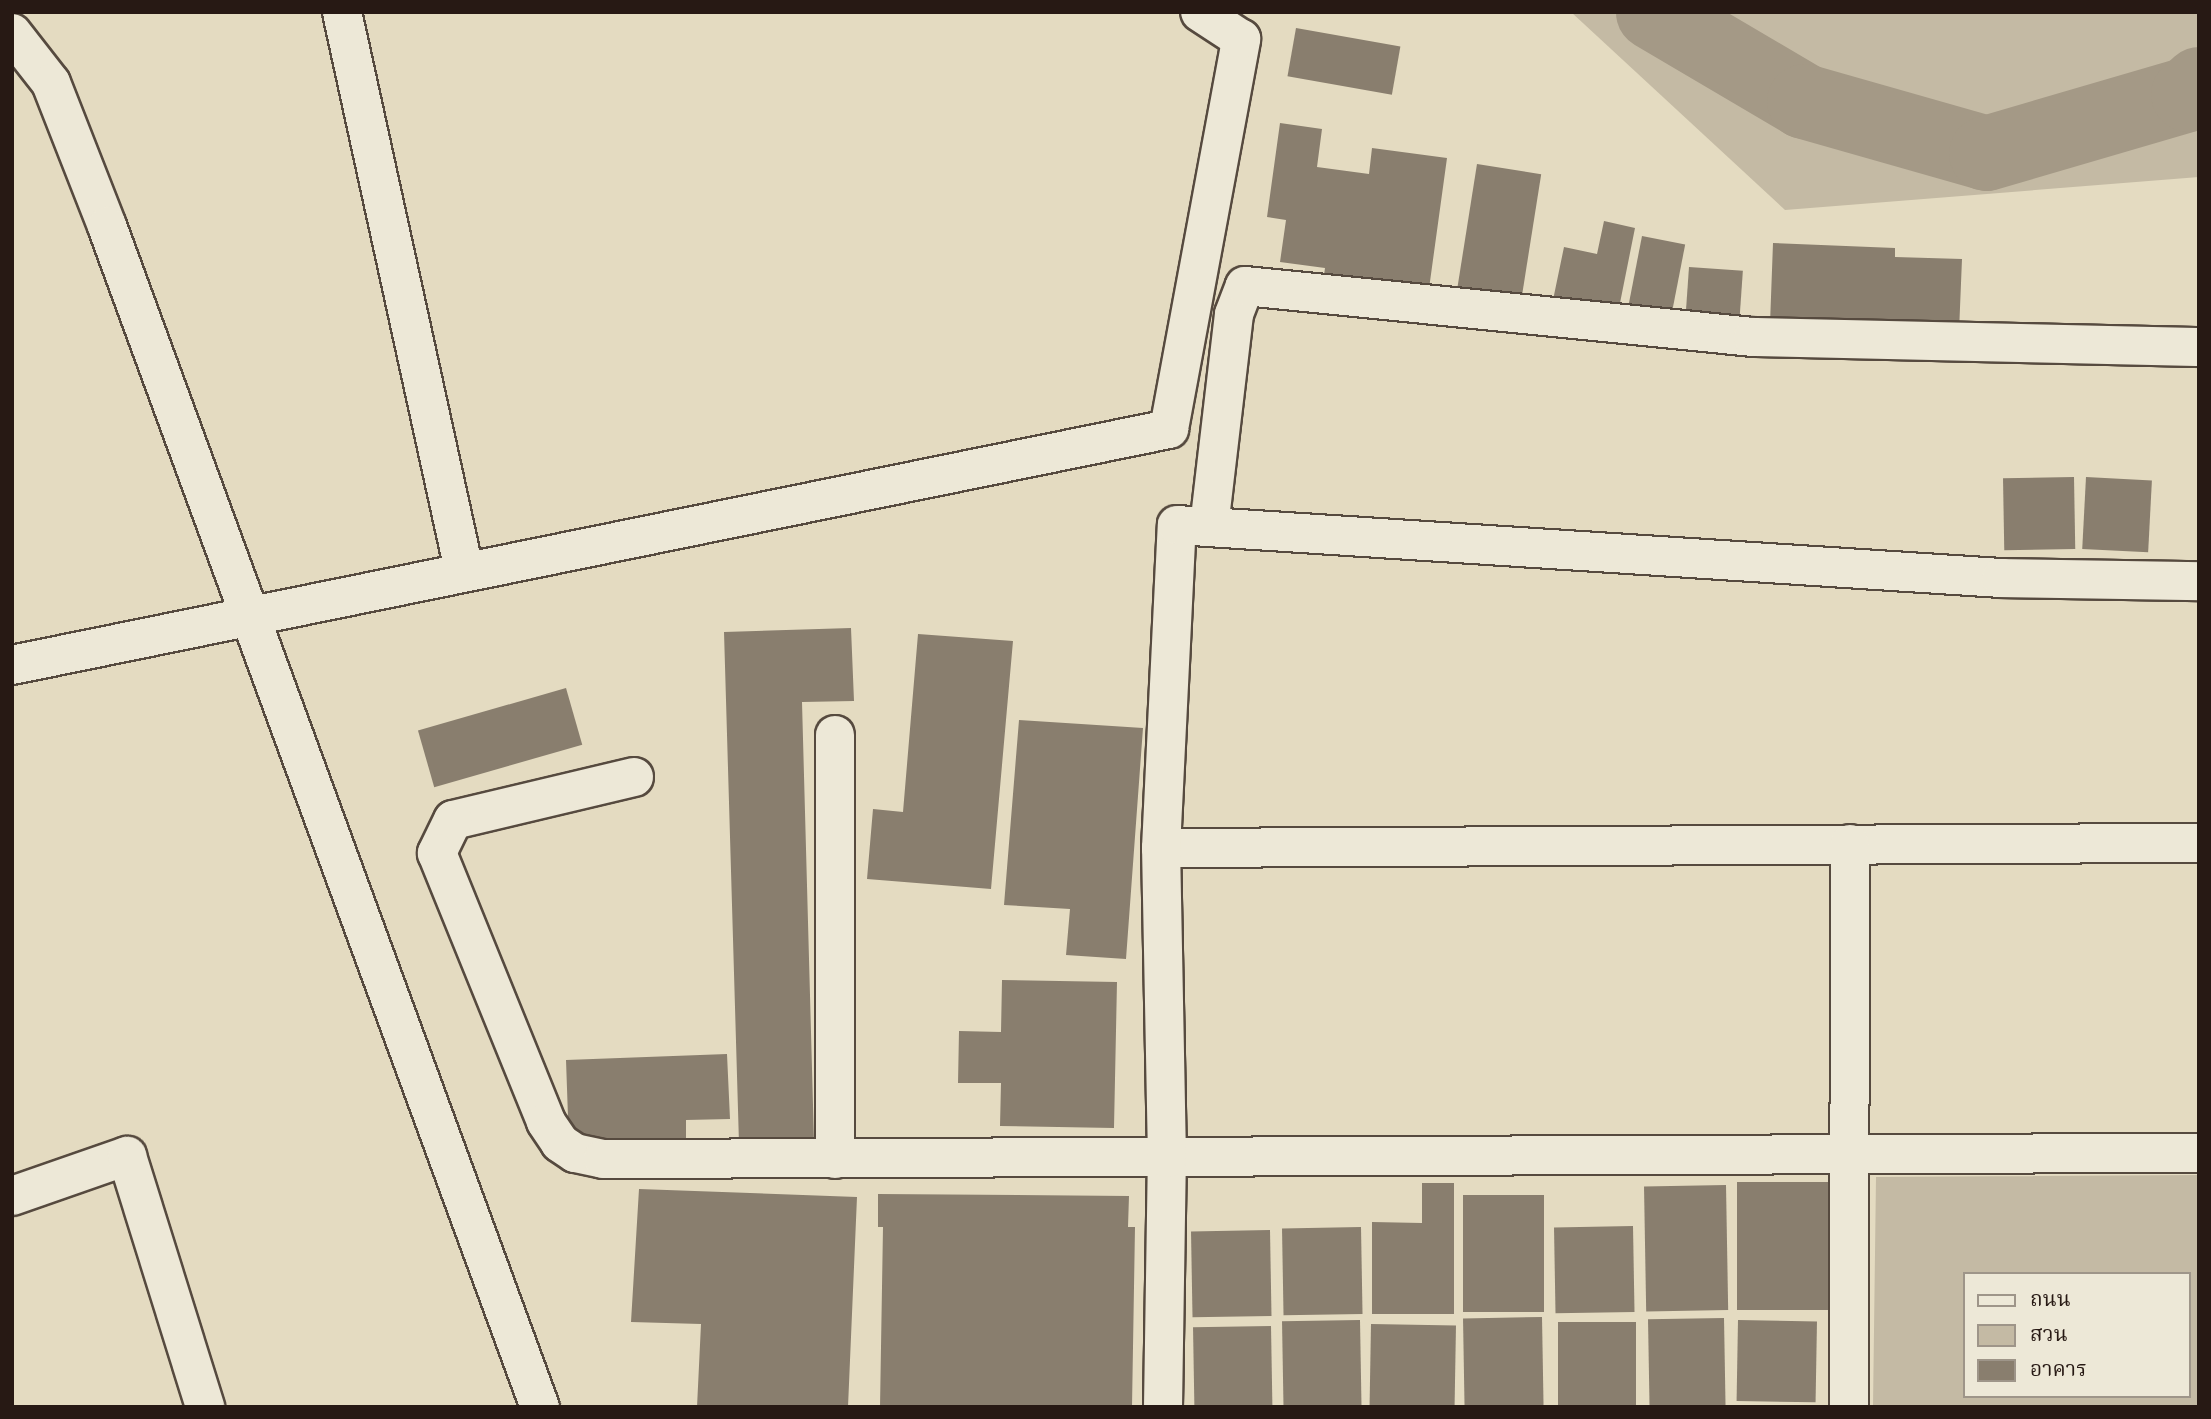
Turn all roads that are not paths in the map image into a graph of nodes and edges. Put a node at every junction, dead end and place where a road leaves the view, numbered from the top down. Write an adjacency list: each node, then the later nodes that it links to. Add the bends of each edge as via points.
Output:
1 (342, 12): 6 (street)
2 (1200, 12): 6 (street, via 1241,39 1169,429)
3 (12, 33): 8 (street, via 51,83)
4 (2199, 347): 5 (street, via 1753,337 1245,286 1234,314)
5 (1209, 527): 7 (street, via 2001,578); 14 (street, via 1177,525)
6 (464, 570): 8 (street)
7 (2199, 581)
8 (250, 613): 9 (street); 21 (street)
9 (12, 665)
10 (835, 736): 18 (street)
11 (634, 777): 18 (street, via 453,820 439,844 437,853 546,1122 560,1143 575,1153 603,1159)
12 (2199, 843): 13 (street)
13 (1850, 844): 14 (street); 16 (street)
14 (1161, 848): 17 (street)
15 (2199, 1153): 16 (street)
16 (1846, 1155): 17 (street); 23 (street)
17 (1167, 1158): 18 (street); 22 (street)
18 (835, 1159)
19 (12, 1196): 20 (street, via 127,1156)
20 (205, 1407)
21 (540, 1407)
22 (1163, 1407)
23 (1849, 1407)

